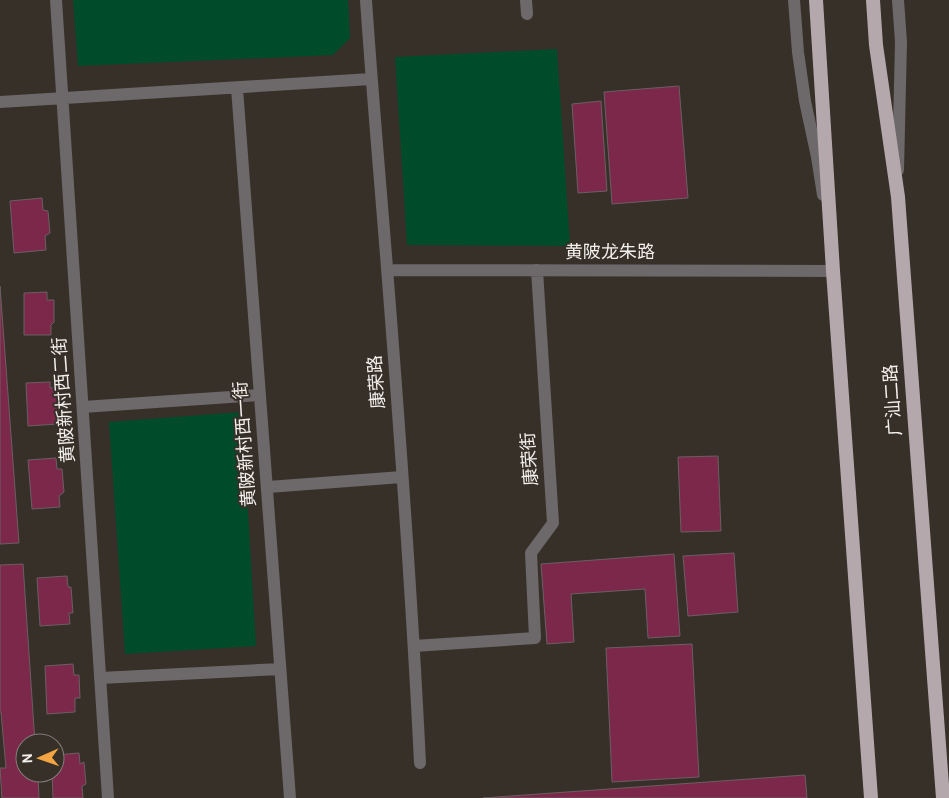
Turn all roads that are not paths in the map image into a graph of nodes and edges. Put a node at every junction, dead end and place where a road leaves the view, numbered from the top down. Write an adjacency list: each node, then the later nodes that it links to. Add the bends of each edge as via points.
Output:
1 (56, 0): 11 (street, 黄陂新村西二街)
2 (366, 0): 9 (street, 康荣路)
3 (526, 0): 8 (street)
4 (794, 0): 16 (street, via 805,102 817,157)
5 (816, 0): 16 (highway)
6 (873, 0): 13 (highway, 广汕二路, via 876,45)
7 (898, 0): 13 (street, via 901,42)
8 (527, 14)
9 (371, 79): 10 (street); 14 (street, 康荣路)
10 (237, 88): 11 (street); 17 (street, 黄陂新村西一街)
11 (62, 98): 12 (street); 18 (street, 黄陂新村西二街)
12 (0, 102)
13 (898, 197): 28 (highway, 广汕二路)
14 (387, 270): 15 (street, 黄陂龙朱路); 19 (street, 康荣路)
15 (537, 270): 16 (street, 黄陂龙朱路); 21 (street, 康荣街, via 553,523 531,552 535,638)
16 (834, 271): 27 (highway)
17 (260, 395): 18 (street); 20 (street, 黄陂新村西一街)
18 (83, 407): 23 (street, 黄陂新村西二街)
19 (402, 477): 20 (street); 21 (street, 康荣路)
20 (268, 487): 22 (street, 黄陂新村西一街)
21 (414, 646): 24 (street, 康荣路)
22 (280, 668): 23 (street); 26 (street, 黄陂新村西一街)
23 (100, 678): 25 (street, 黄陂新村西二街)
24 (420, 763)
25 (108, 798)
26 (290, 798)
27 (871, 798)
28 (943, 798)

